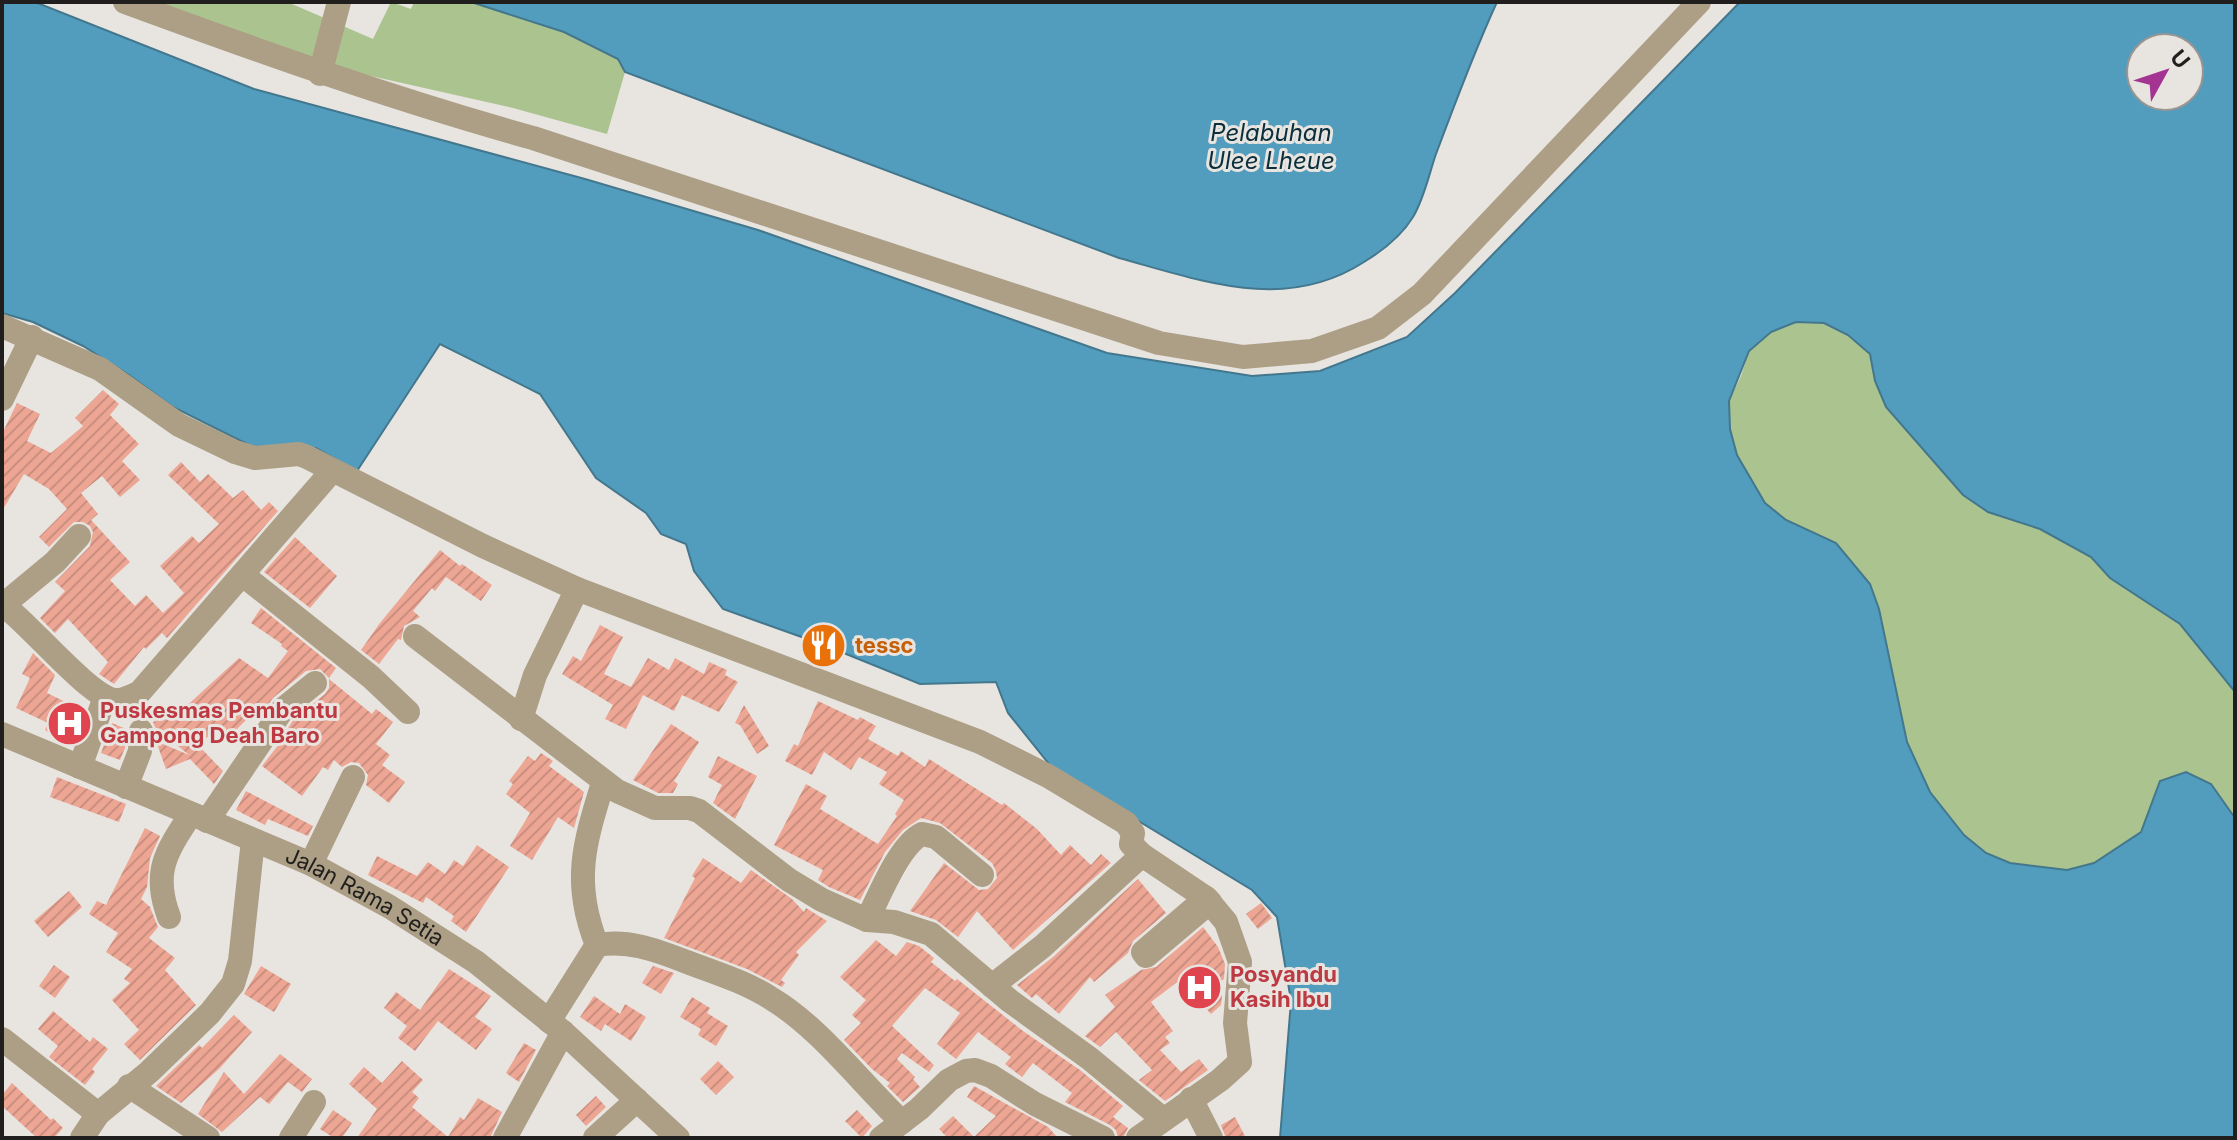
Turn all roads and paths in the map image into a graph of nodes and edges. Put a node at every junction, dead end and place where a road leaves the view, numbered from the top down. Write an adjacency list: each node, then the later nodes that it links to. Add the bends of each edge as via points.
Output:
1 (125, 2): 4 (street)
2 (339, 2): 4 (street)
3 (1699, 2): 4 (street, via 1422,294 1378,328 1312,351 1243,357 1159,343 533,138)
4 (320, 74)
5 (2, 326): 6 (street)
6 (32, 337): 7 (street); 8 (street, via 100,369 179,425 235,452 266,458 299,454)
7 (2, 399)
8 (332, 471): 10 (street); 11 (street)
9 (79, 536): 12 (street)
10 (243, 575): 15 (street, via 139,693 121,700); 16 (street)
11 (577, 589): 17 (street, via 535,675); 26 (street, via 980,742 1126,823 1133,833 1131,844)
12 (3, 605): 15 (street)
13 (415, 636): 17 (street)
14 (315, 683): 24 (street, via 283,709)
15 (105, 697): 20 (street)
16 (408, 712)
17 (521, 719): 22 (street)
18 (141, 731): 23 (street)
19 (2, 734): 20 (street, Jalan Rama Setia)
20 (80, 767): 23 (street, Jalan Rama Setia)
21 (353, 777): 27 (street)
22 (603, 783): 30 (street, via 655,808 699,811 806,891); 31 (street, via 581,878)
23 (126, 787): 24 (street, Jalan Rama Setia)
24 (199, 818): 25 (street, Jalan Rama Setia); 29 (street, via 162,865 161,892)
25 (253, 840): 27 (street, Jalan Rama Setia); 35 (street, via 233,984 210,1013)
26 (1142, 855): 32 (street); 36 (street, via 1206,898 1226,922 1240,962 1235,1023 1240,1062)
27 (311, 864): 33 (street, Jalan Rama Setia, via 476,962)
28 (982, 875): 30 (street, via 936,837 922,834 904,851)
29 (169, 917)
30 (867, 920): 32 (street, via 931,934)
31 (597, 945): 33 (street); 41 (street, via 649,947 773,999)
32 (992, 986): 40 (street)
33 (556, 1026): 37 (street, Jalan Rama Setia); 46 (street)
34 (2, 1039): 39 (street)
35 (129, 1086): 39 (street); 44 (street)
36 (1191, 1099): 40 (street); 51 (street)
37 (637, 1100): 42 (street, Jalan Rama Setia); 47 (street)
38 (314, 1102): 45 (street)
39 (98, 1114): 43 (street)
40 (1163, 1119): 50 (street)
41 (902, 1122): 48 (street); 49 (street, via 949,1080 975,1070)
42 (671, 1136)
43 (82, 1138)
44 (208, 1138)
45 (291, 1138)
46 (505, 1138)
47 (595, 1138)
48 (881, 1138)
49 (1103, 1138)
50 (1138, 1138)
51 (1211, 1138)

